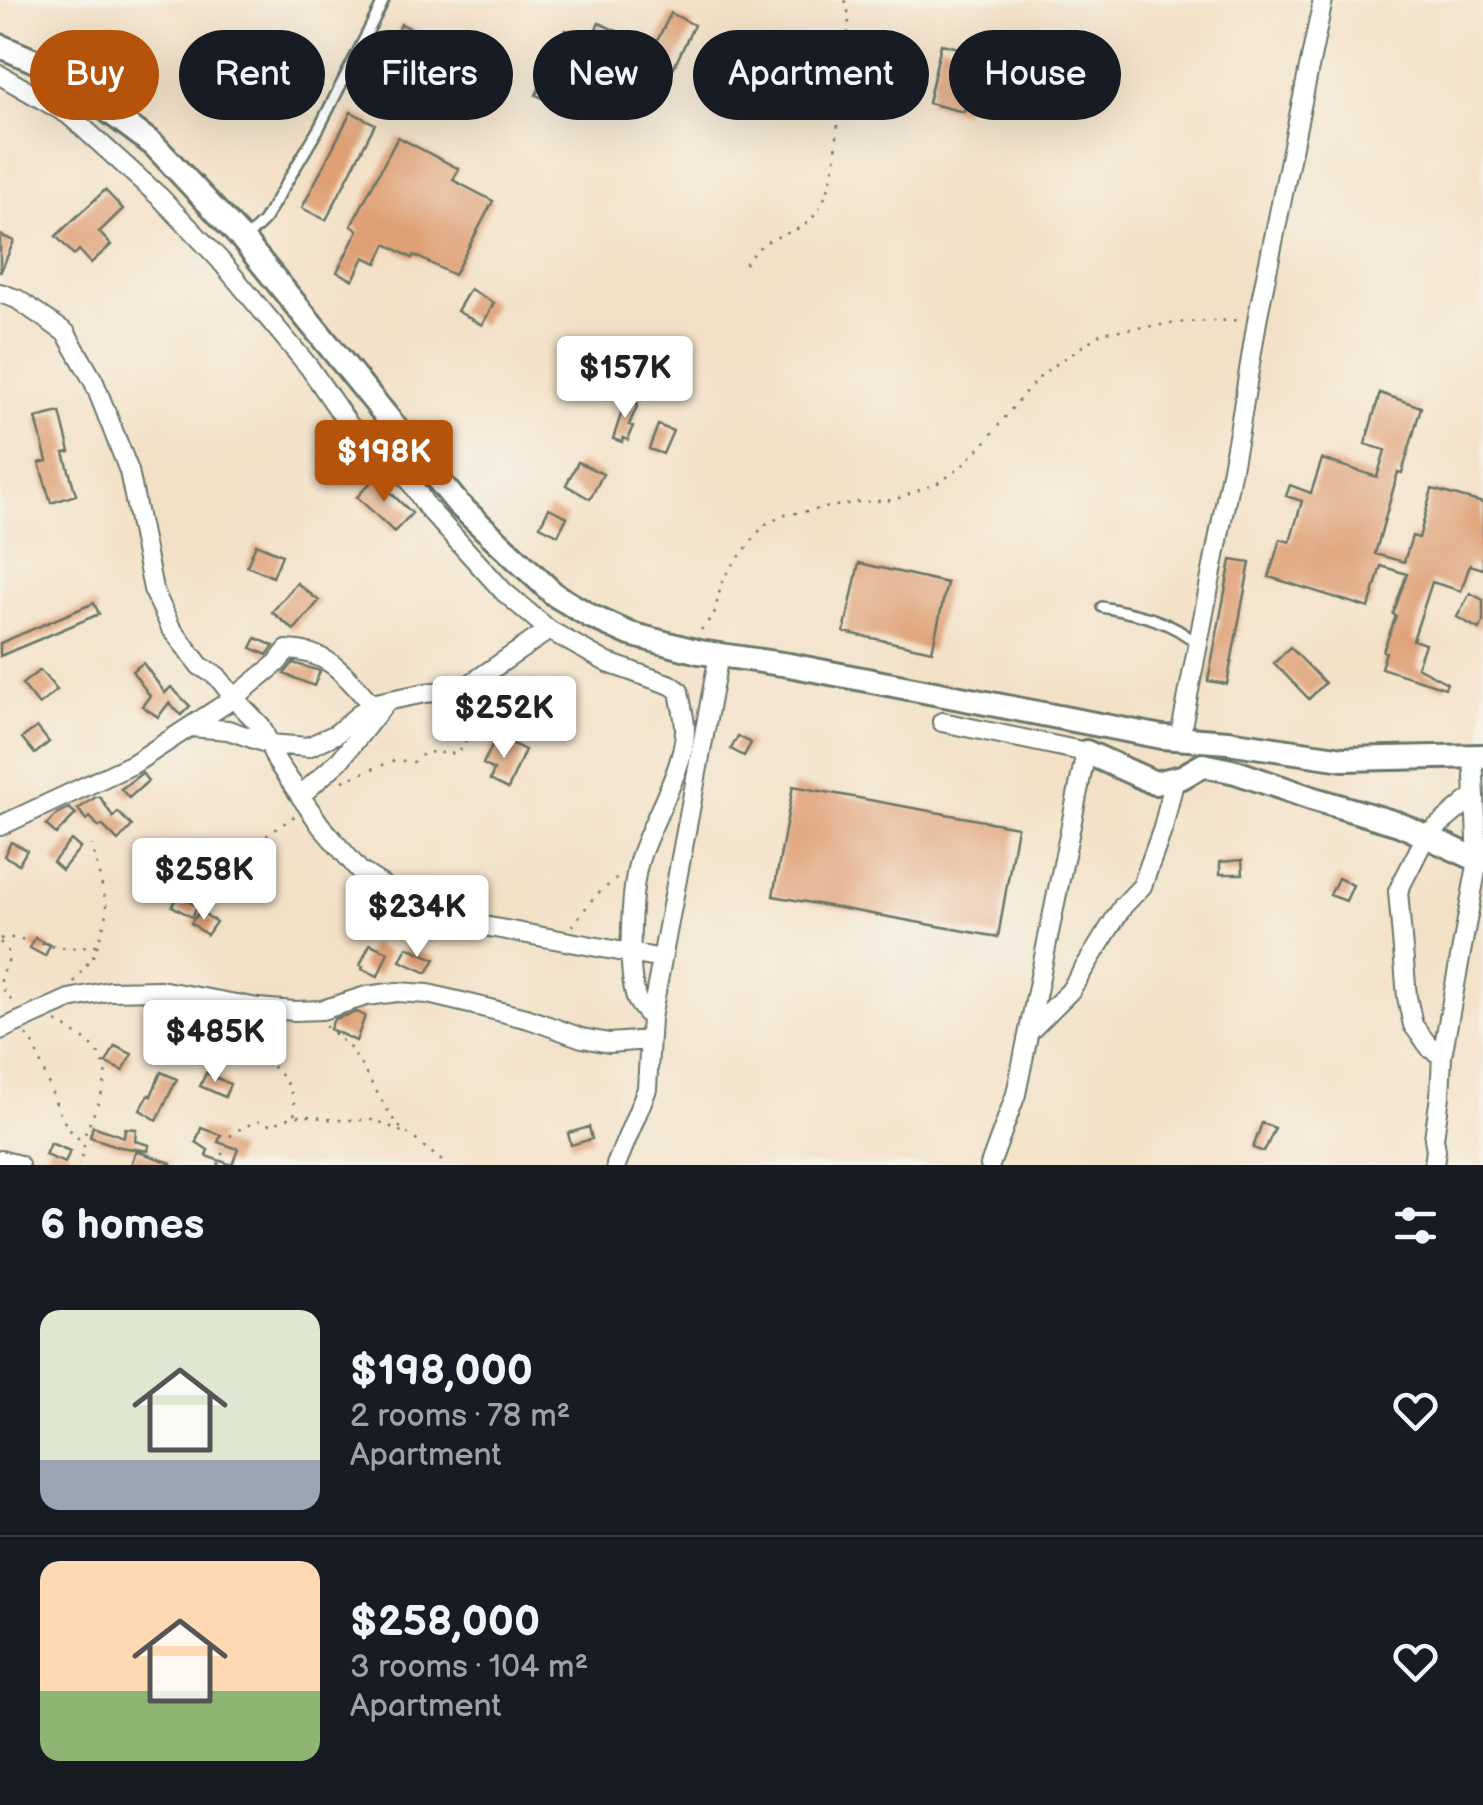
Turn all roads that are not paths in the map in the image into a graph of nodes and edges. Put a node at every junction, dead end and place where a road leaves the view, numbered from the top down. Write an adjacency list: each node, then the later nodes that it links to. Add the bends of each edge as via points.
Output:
1 (384, 0): 5 (lane, via 320,128 263,222)
2 (1323, 0): 10 (street)
3 (0, 46): 5 (street, via 49,67 154,145)
4 (0, 76): 6 (street, via 69,115)
5 (243, 240): 6 (street); 11 (street, via 458,504 522,567 555,595 630,634)
6 (219, 259): 9 (street, via 349,425 410,481 504,592)
7 (0, 293): 12 (street, via 66,333 130,471 152,589 171,628)
8 (1102, 607): 10 (lane, via 1153,618)
9 (549, 630): 13 (street, via 462,690); 26 (street, via 679,692 685,732 639,862)
10 (1196, 642): 16 (street)
11 (720, 655): 16 (street); 27 (street)
12 (234, 698): 13 (street, via 287,650 303,650 336,664); 15 (street); 17 (street)
13 (379, 703): 17 (street, via 308,747); 22 (street)
14 (942, 722): 18 (street)
15 (189, 727): 17 (street, via 228,730); 23 (street, via 133,764)
16 (1180, 737): 19 (street, via 1343,759)
17 (269, 744): 22 (street)
18 (1086, 752): 20 (street, via 1155,783); 30 (street)
19 (1478, 756): 21 (street)
20 (1176, 778): 24 (street, via 1204,766 1236,772); 30 (street, via 1142,886 1070,991)
21 (1475, 795): 24 (street); 25 (street)
22 (303, 801): 26 (street, via 358,870 410,903 468,923)
23 (0, 826)
24 (1426, 836): 25 (street); 32 (street, via 1398,891 1413,1025)
25 (1481, 861): 32 (street)
26 (632, 954): 27 (street); 29 (street, via 638,1002)
27 (662, 959): 29 (street)
28 (25, 1018): 31 (street, via 108,991 160,990 302,1011 396,992 474,1005 582,1038)
29 (651, 1018): 31 (street)
30 (1029, 1032): 36 (street)
31 (649, 1040): 35 (street, via 647,1089)
32 (1442, 1056): 37 (street)
33 (0, 1160): 34 (street)
34 (20, 1165)
35 (616, 1165)
36 (990, 1165)
37 (1434, 1165)

